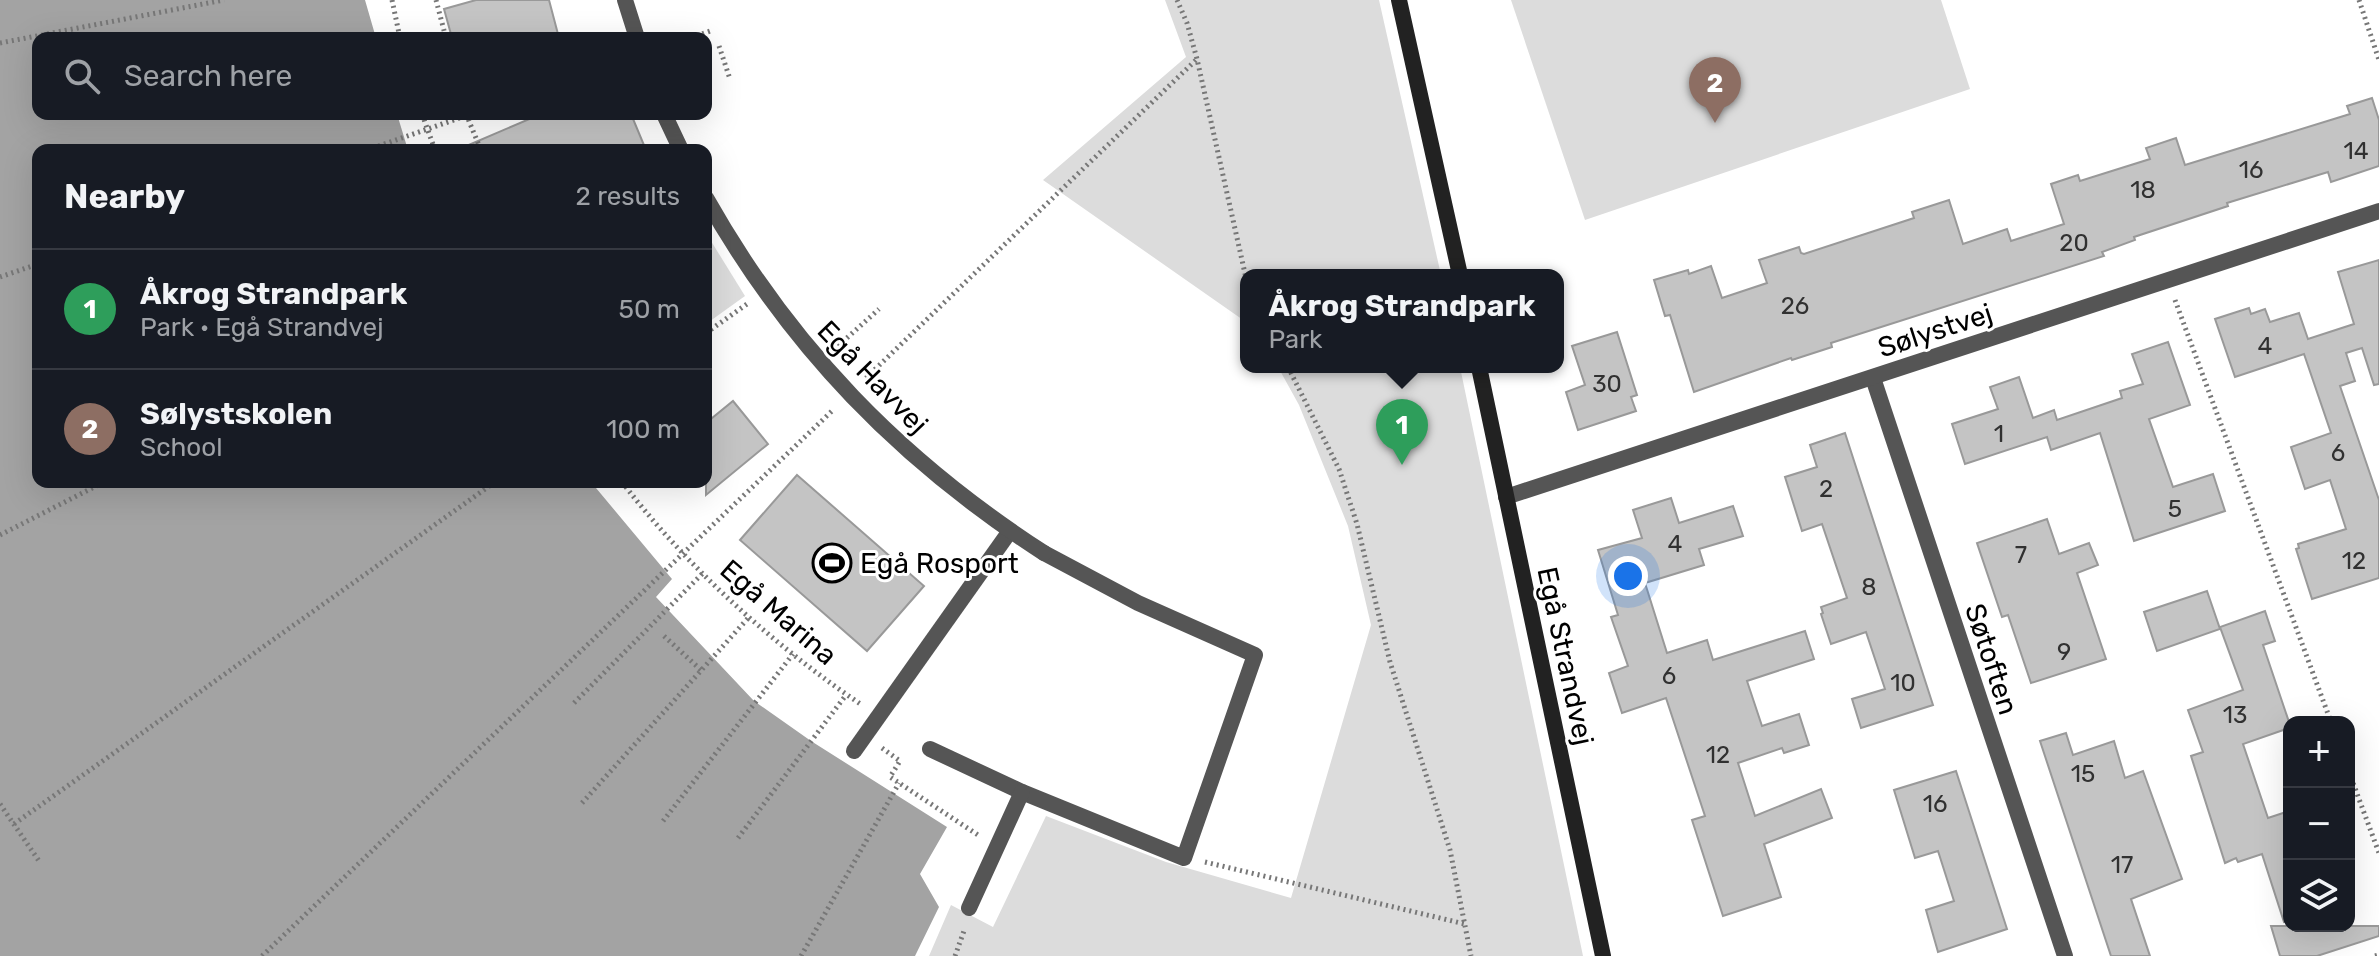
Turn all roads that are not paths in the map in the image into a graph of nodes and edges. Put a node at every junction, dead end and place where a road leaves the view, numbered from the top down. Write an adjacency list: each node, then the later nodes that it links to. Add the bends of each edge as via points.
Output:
1 (625, 0): 3 (street)
2 (1399, 0): 8 (street)
3 (635, 32)
4 (667, 120): 5 (street)
5 (678, 144)
6 (712, 209): 12 (street, Egå Havvej, via 764,292 848,395 909,453)
7 (2379, 211): 10 (street, Sølystvej)
8 (1459, 269)
9 (1480, 373): 11 (street, Egå Strandvej)
10 (1873, 378): 11 (street, Sølystvej); 18 (street, Søtoften)
11 (1506, 497): 17 (street, Egå Strandvej)
12 (1010, 531): 14 (street); 15 (street, Egå Havvej, via 1138,603 1255,655 1184,858)
13 (930, 749): 15 (street)
14 (854, 751)
15 (1022, 792): 16 (street)
16 (969, 908)
17 (1603, 956)
18 (2065, 956)

